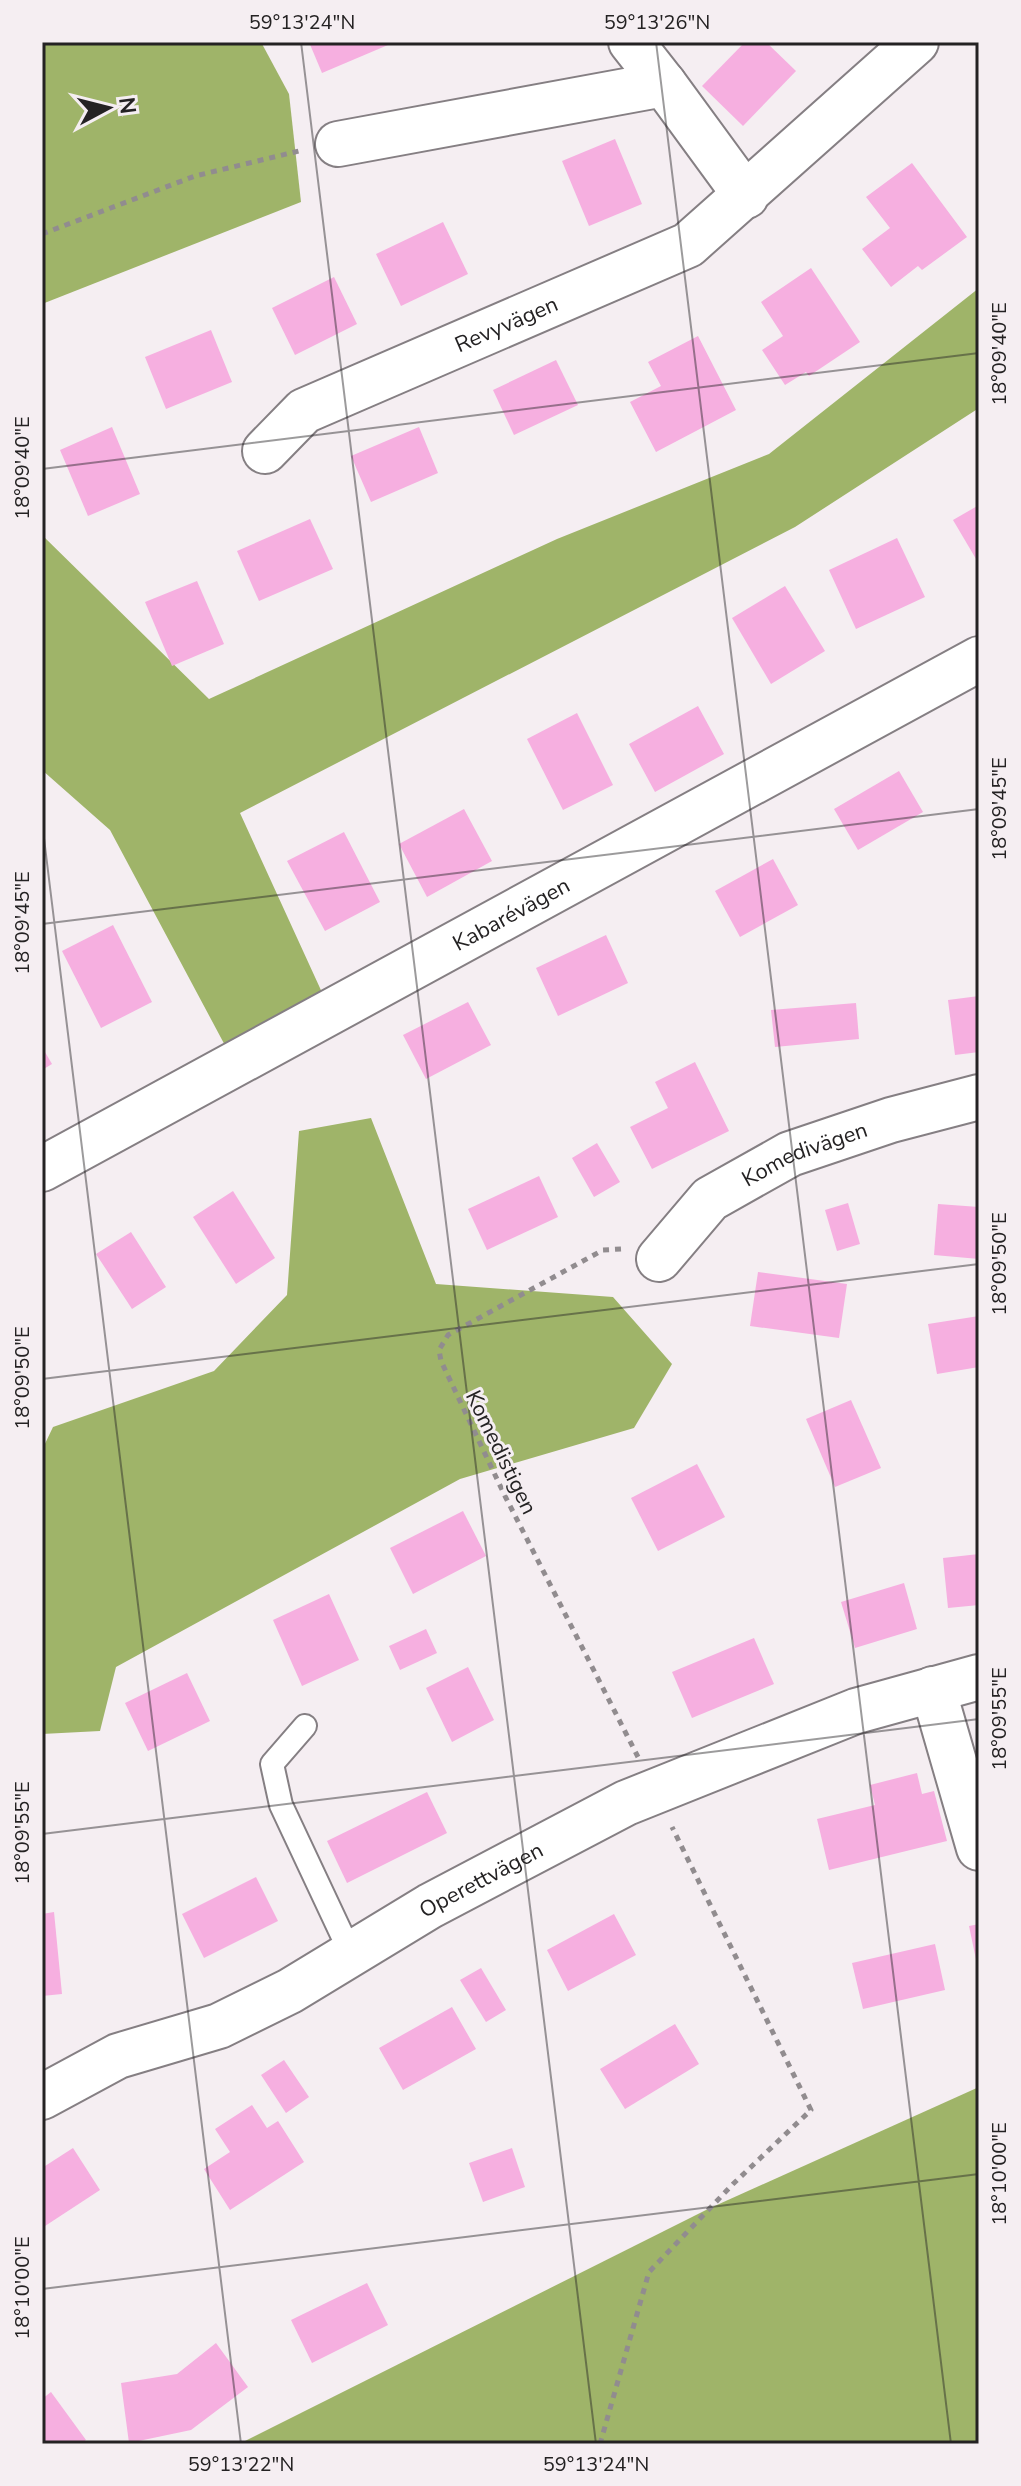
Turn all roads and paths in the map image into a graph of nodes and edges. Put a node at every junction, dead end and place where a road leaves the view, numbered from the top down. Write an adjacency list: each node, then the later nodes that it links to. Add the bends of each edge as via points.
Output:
1 (631, 42): 3 (street)
2 (916, 42): 5 (street, Revyvägen)
3 (664, 84): 4 (street); 5 (street)
4 (338, 144): 6 (path, via 195,176)
5 (746, 196): 7 (street, Revyvägen, via 688,245 304,411)
6 (42, 234)
7 (265, 451)
8 (979, 659): 10 (street, Kabarévägen)
9 (979, 1097): 11 (street, Komedivägen, via 790,1154 710,1199)
10 (42, 1169)
11 (659, 1259): 15 (path, Komedistigen, via 617,1248 603,1250 448,1335 439,1350 505,1496)
12 (979, 1677): 13 (street, Operettvägen)
13 (933, 1689): 15 (street, Operettvägen, via 856,1711); 16 (street)
14 (305, 1726): 17 (lane, via 272,1764 281,1805)
15 (654, 1790): 17 (street, Operettvägen, via 430,1906); 19 (path, via 811,2110 649,2272)
16 (979, 1848)
17 (351, 1954): 18 (street, Operettvägen, via 219,2026 118,2056)
18 (42, 2097)
19 (600, 2444)

